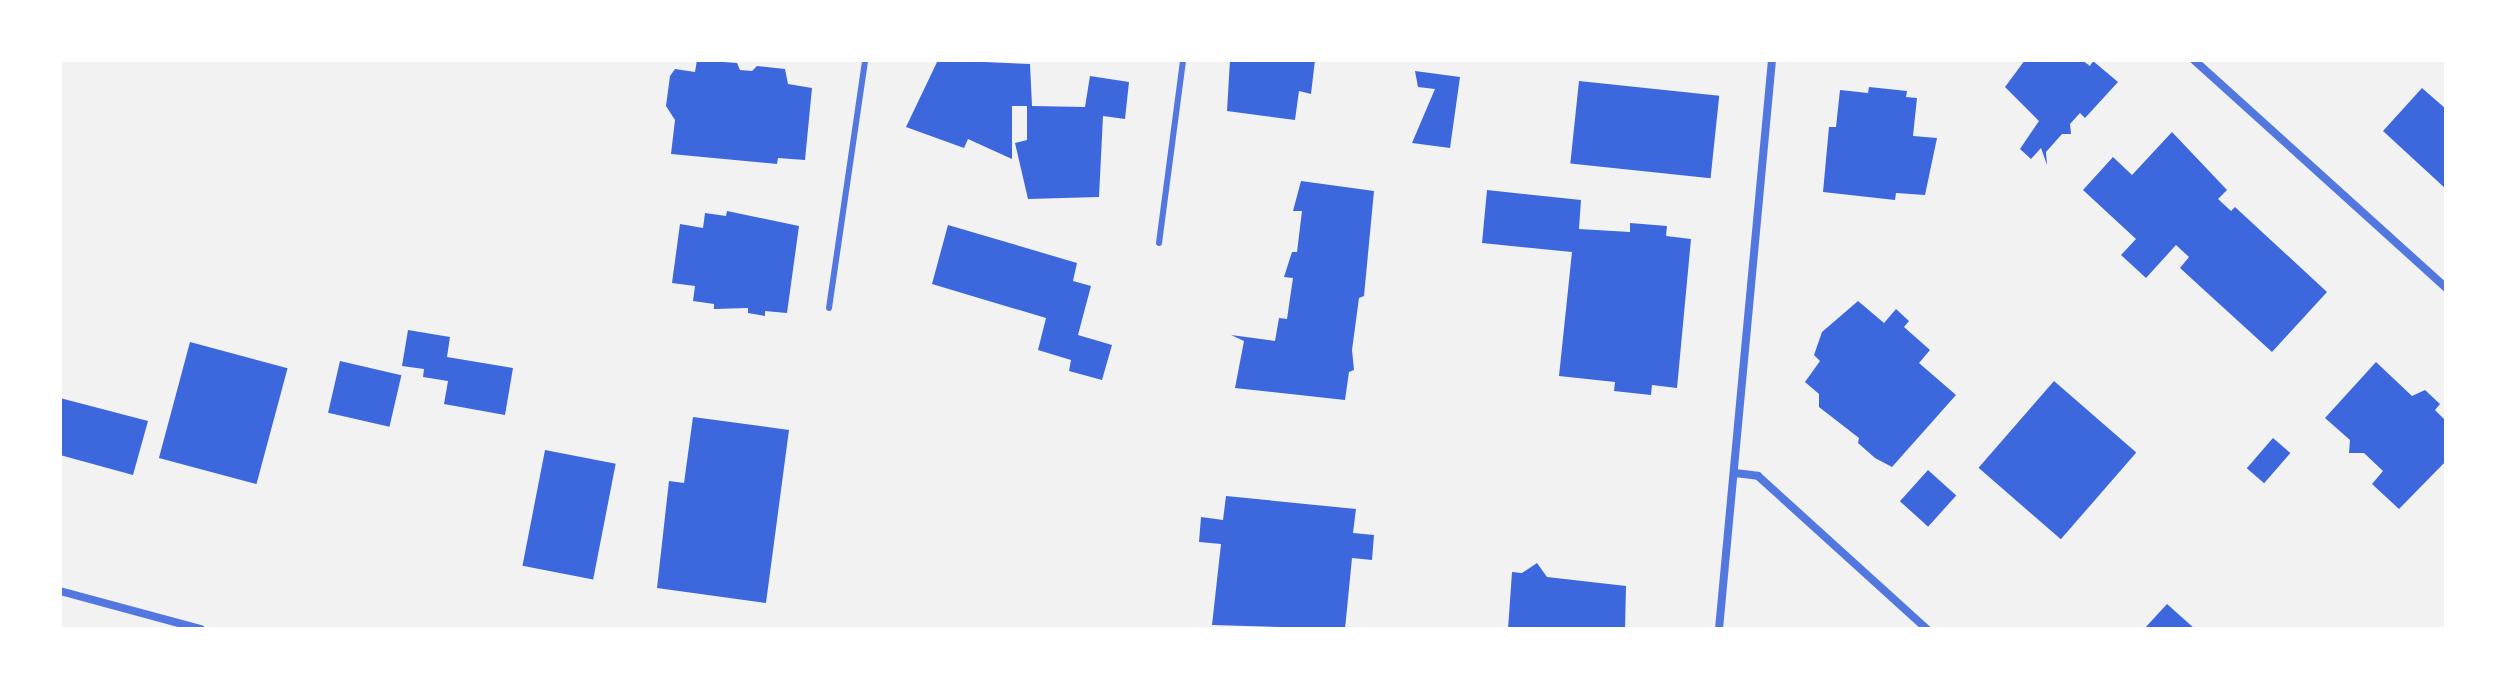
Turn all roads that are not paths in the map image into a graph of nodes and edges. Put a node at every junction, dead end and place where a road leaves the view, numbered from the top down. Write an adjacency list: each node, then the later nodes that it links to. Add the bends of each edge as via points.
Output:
1 (865, 60): 7 (lane)
2 (1183, 60): 5 (lane)
3 (1772, 60): 8 (street)
4 (2194, 60): 6 (street)
5 (1159, 243)
6 (2446, 288)
7 (829, 308)
8 (1735, 473): 11 (street); 12 (street, via 1758,476)
9 (60, 591): 10 (street)
10 (201, 629)
11 (1719, 629)
12 (1927, 629)

